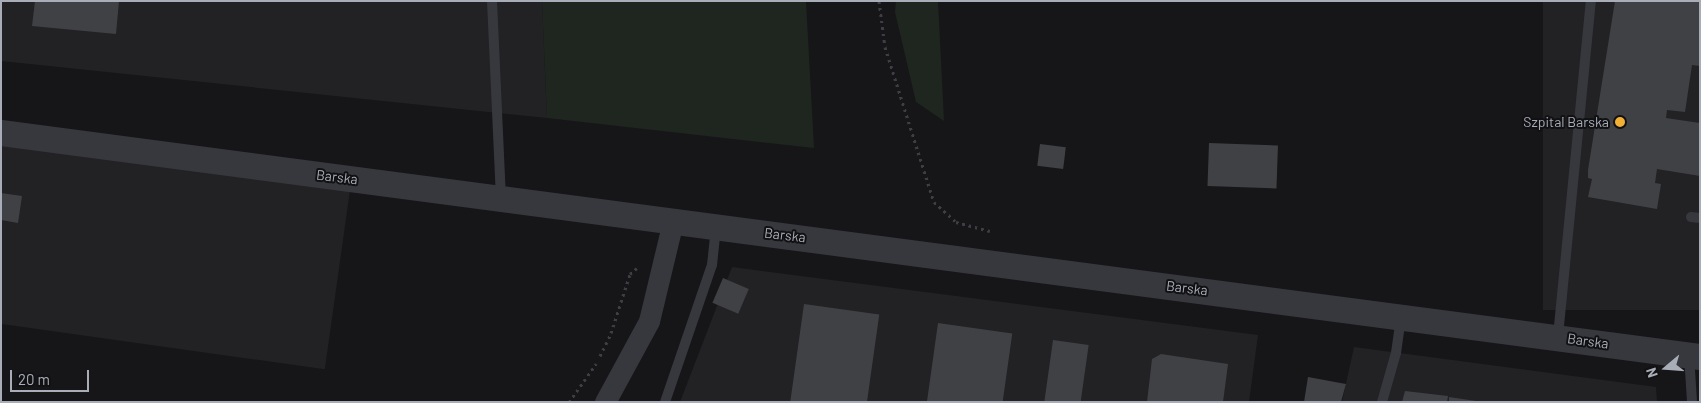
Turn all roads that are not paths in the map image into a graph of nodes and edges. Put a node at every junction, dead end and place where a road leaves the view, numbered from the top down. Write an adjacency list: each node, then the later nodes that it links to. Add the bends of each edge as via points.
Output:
1 (492, 1): 4 (lane)
2 (1591, 1): 8 (lane)
3 (1, 133): 4 (street, Barska)
4 (501, 199): 5 (street, Barska)
5 (674, 221): 6 (street, Barska); 10 (street, via 649,321)
6 (716, 226): 7 (street, Barska); 11 (lane, via 712,265)
7 (1402, 316): 8 (street, Barska); 12 (lane, via 1396,353)
8 (1558, 336): 9 (street, Barska)
9 (1694, 356): 13 (lane)
10 (605, 402)
11 (665, 402)
12 (1382, 402)
13 (1692, 402)

